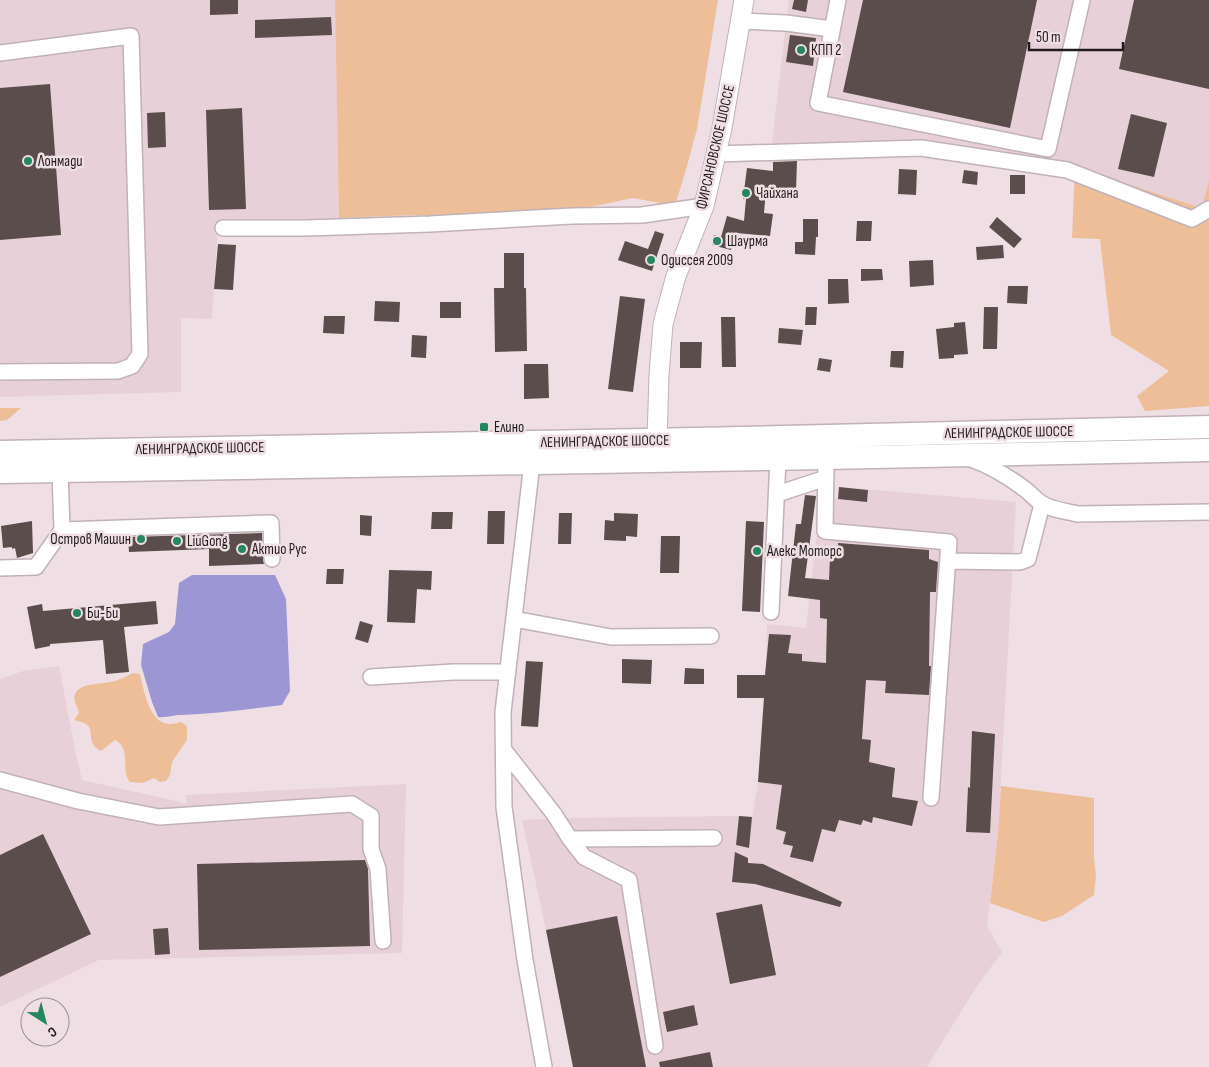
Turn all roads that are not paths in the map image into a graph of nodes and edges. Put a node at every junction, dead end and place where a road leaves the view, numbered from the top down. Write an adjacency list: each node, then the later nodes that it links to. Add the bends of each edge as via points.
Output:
1 (744, 0): 4 (main road, ФИРСАНОВСКОЕ ШОССЕ)
2 (838, 0): 5 (street)
3 (1082, 0): 5 (street, via 1048,149 818,103)
4 (741, 21): 5 (street); 7 (main road, ФИРСАНОВСКОЕ ШОССЕ)
5 (832, 29)
6 (0, 54): 11 (street, via 131,36 140,354 132,366 118,371)
7 (716, 154): 8 (main road, ФИРСАНОВСКОЕ ШОССЕ); 9 (street, via 921,148 1067,170 1192,218)
8 (704, 206): 10 (street, via 642,215); 13 (main road, ФИРСАНОВСКОЕ ШОССЕ, via 676,276 663,324)
9 (1209, 209)
10 (223, 228)
11 (0, 372)
12 (1209, 427): 13 (highway, ЛЕНИНГРАДСКОЕ ШОССЕ)
13 (657, 439): 15 (highway, ЛЕНИНГРАДСКОЕ ШОССЕ)
14 (1209, 450): 16 (highway, ЛЕНИНГРАДСКОЕ ШОССЕ)
15 (0, 452)
16 (957, 455): 19 (highway, ЛЕНИНГРАДСКОЕ ШОССЕ); 23 (street, via 1005,475)
17 (778, 459): 18 (highway, ЛЕНИНГРАДСКОЕ ШОССЕ); 19 (highway, ЛЕНИНГРАДСКОЕ ШОССЕ); 22 (street)
18 (532, 463): 20 (highway, ЛЕНИНГРАДСКОЕ ШОССЕ); 30 (street)
19 (826, 468): 22 (street); 27 (street, via 826,531 949,542)
20 (60, 471): 21 (highway, ЛЕНИНГРАДСКОЕ ШОССЕ); 25 (street)
21 (0, 472)
22 (777, 494): 29 (street)
23 (1042, 504): 24 (street, via 1078,514); 27 (street, via 1028,559 1020,562)
24 (1209, 512)
25 (62, 530): 26 (street, via 271,523); 28 (street, via 36,567)
26 (272, 559)
27 (948, 561): 36 (street)
28 (0, 568)
29 (771, 612)
30 (514, 619): 31 (street, via 611,637); 32 (street)
31 (711, 636)
32 (508, 672): 33 (street); 34 (street, via 503,712)
33 (372, 677)
34 (504, 750): 38 (street); 41 (street, via 504,807 525,960)
35 (0, 780): 39 (street, via 78,801 159,817 352,804 372,816 371,849 378,869)
36 (931, 798)
37 (714, 838): 38 (street)
38 (570, 839): 40 (street, via 584,857 629,880)
39 (384, 941)
40 (655, 1046)
41 (544, 1067)

